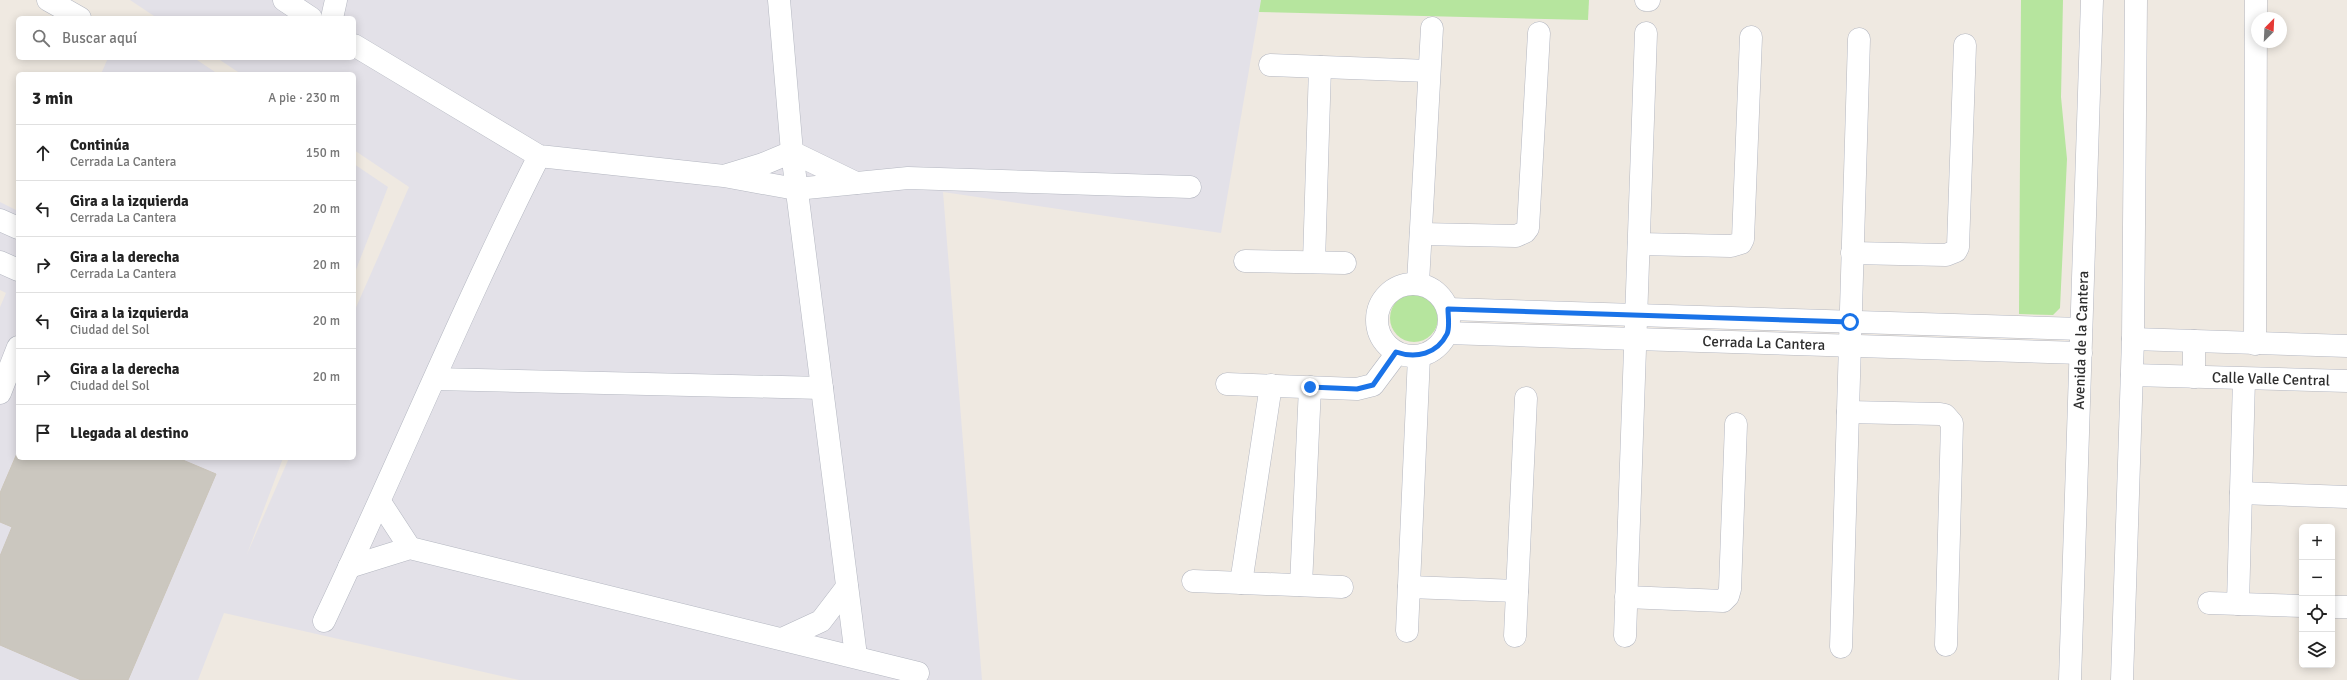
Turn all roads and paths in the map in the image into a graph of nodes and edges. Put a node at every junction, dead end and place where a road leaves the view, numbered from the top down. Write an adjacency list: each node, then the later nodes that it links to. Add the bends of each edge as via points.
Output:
1 (48, 0): 10 (street)
2 (284, 0): 11 (street)
3 (336, 0): 12 (street)
4 (779, 0): 23 (street)
5 (1646, 0): 6 (street)
6 (1650, 0)
7 (2092, 0): 43 (street, Avenida de la Cantera)
8 (2136, 0): 46 (street)
9 (2256, 0): 48 (street)
10 (76, 16)
11 (308, 16)
12 (332, 16)
13 (1432, 28): 22 (street)
14 (1539, 33): 31 (street, via 1528,228 1516,236)
15 (1646, 33): 32 (street)
16 (1751, 37): 32 (street, via 1741,243 1731,246)
17 (1859, 39): 33 (street)
18 (1965, 45): 33 (street, via 1956,251 1946,255)
19 (356, 46): 24 (street)
20 (1270, 65): 21 (street)
21 (1320, 67): 22 (street); 36 (street)
22 (1429, 71): 31 (street)
23 (792, 152): 25 (street); 26 (street); 28 (street)
24 (538, 156): 25 (street); 57 (street, via 503,226)
25 (724, 176): 28 (street)
26 (856, 183): 27 (street, via 908,178); 28 (street)
27 (1190, 186)
28 (796, 189): 63 (street)
29 (0, 220): 30 (street)
30 (16, 227)
31 (1421, 234): 39 (street)
32 (1639, 244): 41 (street)
33 (1852, 253): 42 (street)
34 (1245, 261): 36 (street)
35 (0, 262): 38 (street)
36 (1314, 262): 37 (street)
37 (1345, 263)
38 (16, 269)
39 (1418, 283): 40 (street, via 1437,292); 52 (street, via 1401,285 1386,294 1378,308 1376,326 1383,342)
40 (1448, 309): 41 (street, Cerrada La Cantera); 44 (street)
41 (1636, 315): 42 (street, Cerrada La Cantera); 45 (street)
42 (1850, 322): 43 (street, Cerrada La Cantera); 49 (street)
43 (2081, 329): 53 (street, Avenida de la Cantera)
44 (1447, 333): 45 (street, Cerrada La Cantera); 54 (street, via 1436,348)
45 (1635, 339): 49 (street, Cerrada La Cantera); 80 (street)
46 (2133, 339): 47 (street); 55 (street)
47 (2194, 341): 48 (street); 56 (street, Calle Valle Central)
48 (2255, 344): 50 (street)
49 (1850, 346): 53 (street, Cerrada La Cantera); 66 (street)
50 (2347, 346)
51 (16, 352): 64 (street)
52 (1396, 352): 54 (street, via 1406,356); 62 (street, via 1373,385 1357,389)
53 (2081, 353): 95 (street, Avenida de la Cantera)
54 (1419, 356): 76 (street)
55 (2132, 375): 56 (street, Calle Valle Central); 96 (street)
56 (2194, 377): 58 (street, Calle Valle Central)
57 (435, 379): 63 (street); 70 (street)
58 (2244, 379): 59 (street, Calle Valle Central); 68 (street)
59 (2347, 381)
60 (1227, 384): 61 (street)
61 (1271, 385): 62 (street); 74 (street)
62 (1310, 387): 75 (street)
63 (822, 388): 77 (street)
64 (0, 394)
65 (1526, 398): 79 (street)
66 (1848, 412): 91 (street, via 1940,414 1945,415 1952,423); 92 (street)
67 (1736, 424): 80 (street, via 1728,596 1723,601)
68 (2241, 493): 69 (street); 82 (street)
69 (2347, 497)
70 (380, 502): 71 (street); 72 (street)
71 (410, 548): 72 (street); 90 (street)
72 (349, 568): 86 (street)
73 (1193, 581): 74 (street)
74 (1241, 583): 75 (street)
75 (1301, 585): 78 (street)
76 (1409, 586): 79 (street); 87 (street)
77 (847, 587): 90 (street, via 821,621); 93 (street)
78 (1342, 587)
79 (1517, 591): 88 (street)
80 (1626, 597): 89 (street)
81 (2208, 603): 82 (street)
82 (2238, 604): 83 (street)
83 (2299, 606)
84 (2335, 607): 85 (street)
85 (2347, 607)
86 (324, 621)
87 (1407, 631)
88 (1515, 636)
89 (1625, 636)
90 (782, 638): 93 (street)
91 (1946, 645)
92 (1841, 647)
93 (856, 656): 94 (street)
94 (918, 673)
95 (2070, 680)
96 (2122, 680)

